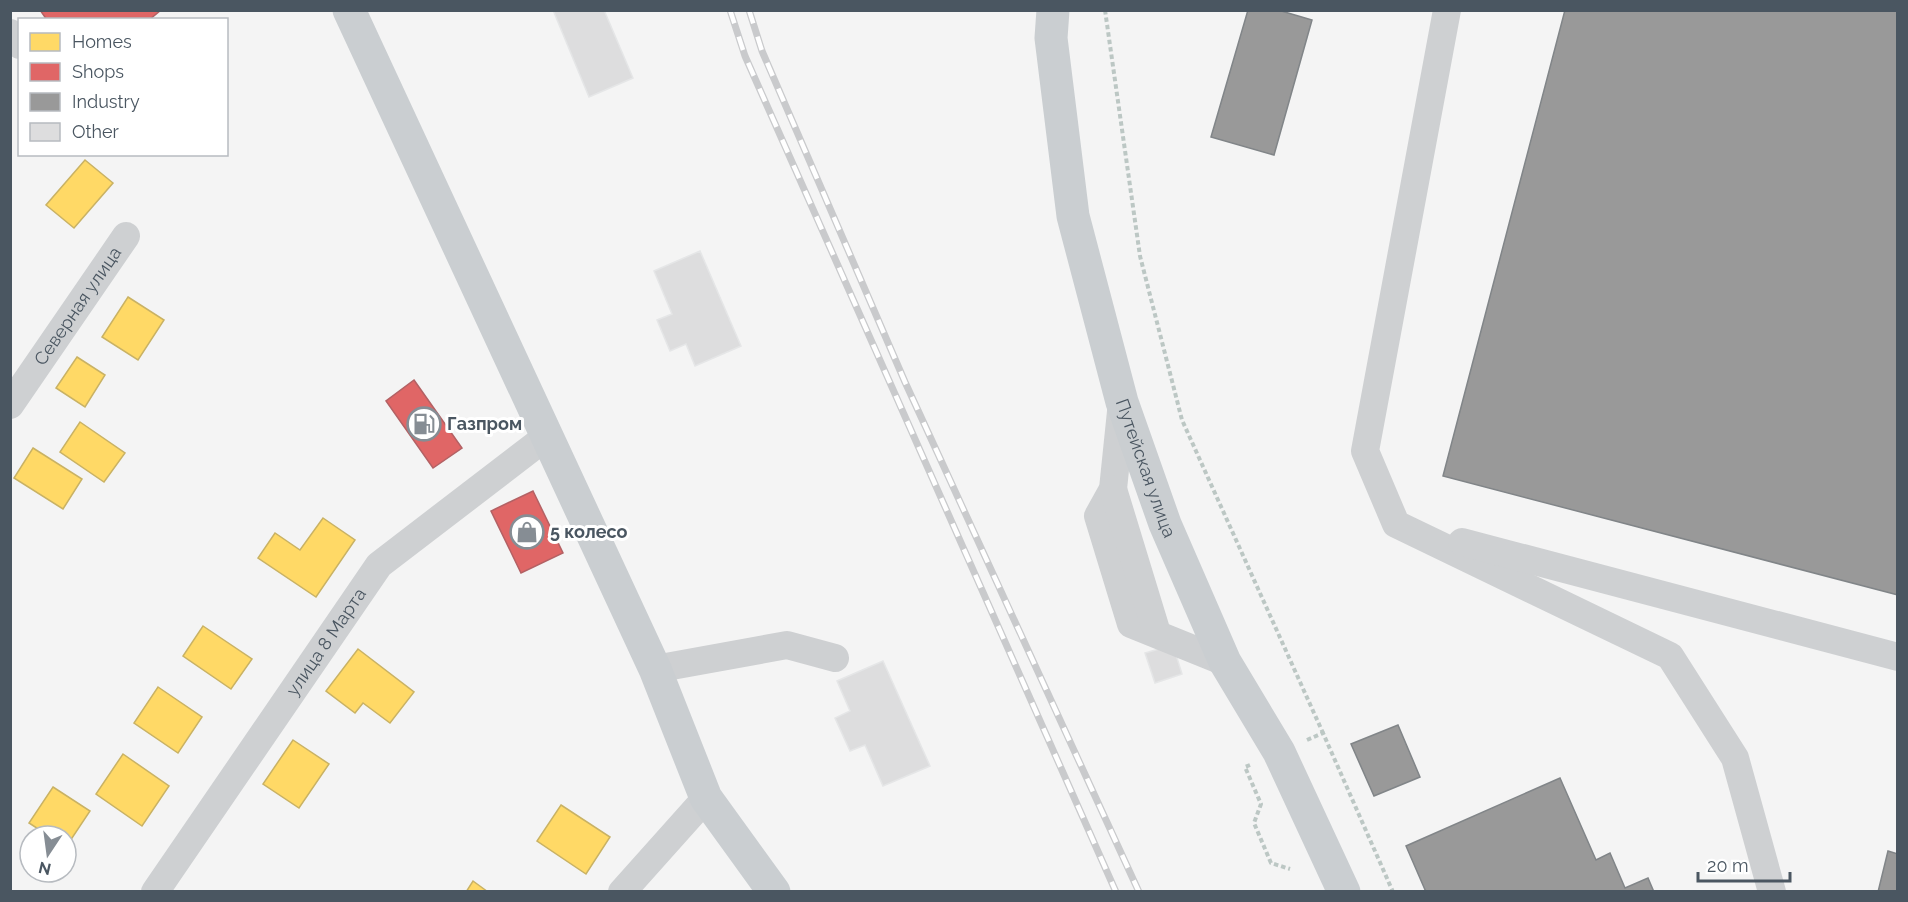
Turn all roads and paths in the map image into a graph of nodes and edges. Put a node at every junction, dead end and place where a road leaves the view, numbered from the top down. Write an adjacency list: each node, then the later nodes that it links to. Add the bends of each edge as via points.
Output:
1 (349, 10): 8 (main road)
2 (1053, 10): 6 (main road, Путейская улица, via 1051,38 1073,216)
3 (1105, 10): 14 (path, via 1140,256 1182,420)
4 (1447, 10): 9 (street, via 1365,451)
5 (126, 236): 7 (street, Северная улица)
6 (1122, 402): 12 (main road, Путейская улица, via 1165,524); 12 (street, via 1113,489 1157,633)
7 (10, 405)
8 (546, 437): 13 (main road); 19 (street, улица 8 Марта, via 379,564)
9 (1396, 524): 10 (street); 24 (street, via 1670,656 1735,758)
10 (1898, 657)
11 (835, 658): 13 (street, via 787,645)
12 (1225, 662): 22 (main road, Путейская улица, via 1279,752)
13 (655, 669): 15 (main road)
14 (1323, 733)
15 (706, 798): 20 (street); 21 (main road)
16 (1261, 804): 18 (path, via 1254,824 1271,863)
17 (1378, 860): 23 (path)
18 (1290, 869)
19 (155, 891)
20 (622, 891)
21 (774, 891)
22 (1344, 891)
23 (1393, 891)
24 (1772, 891)

